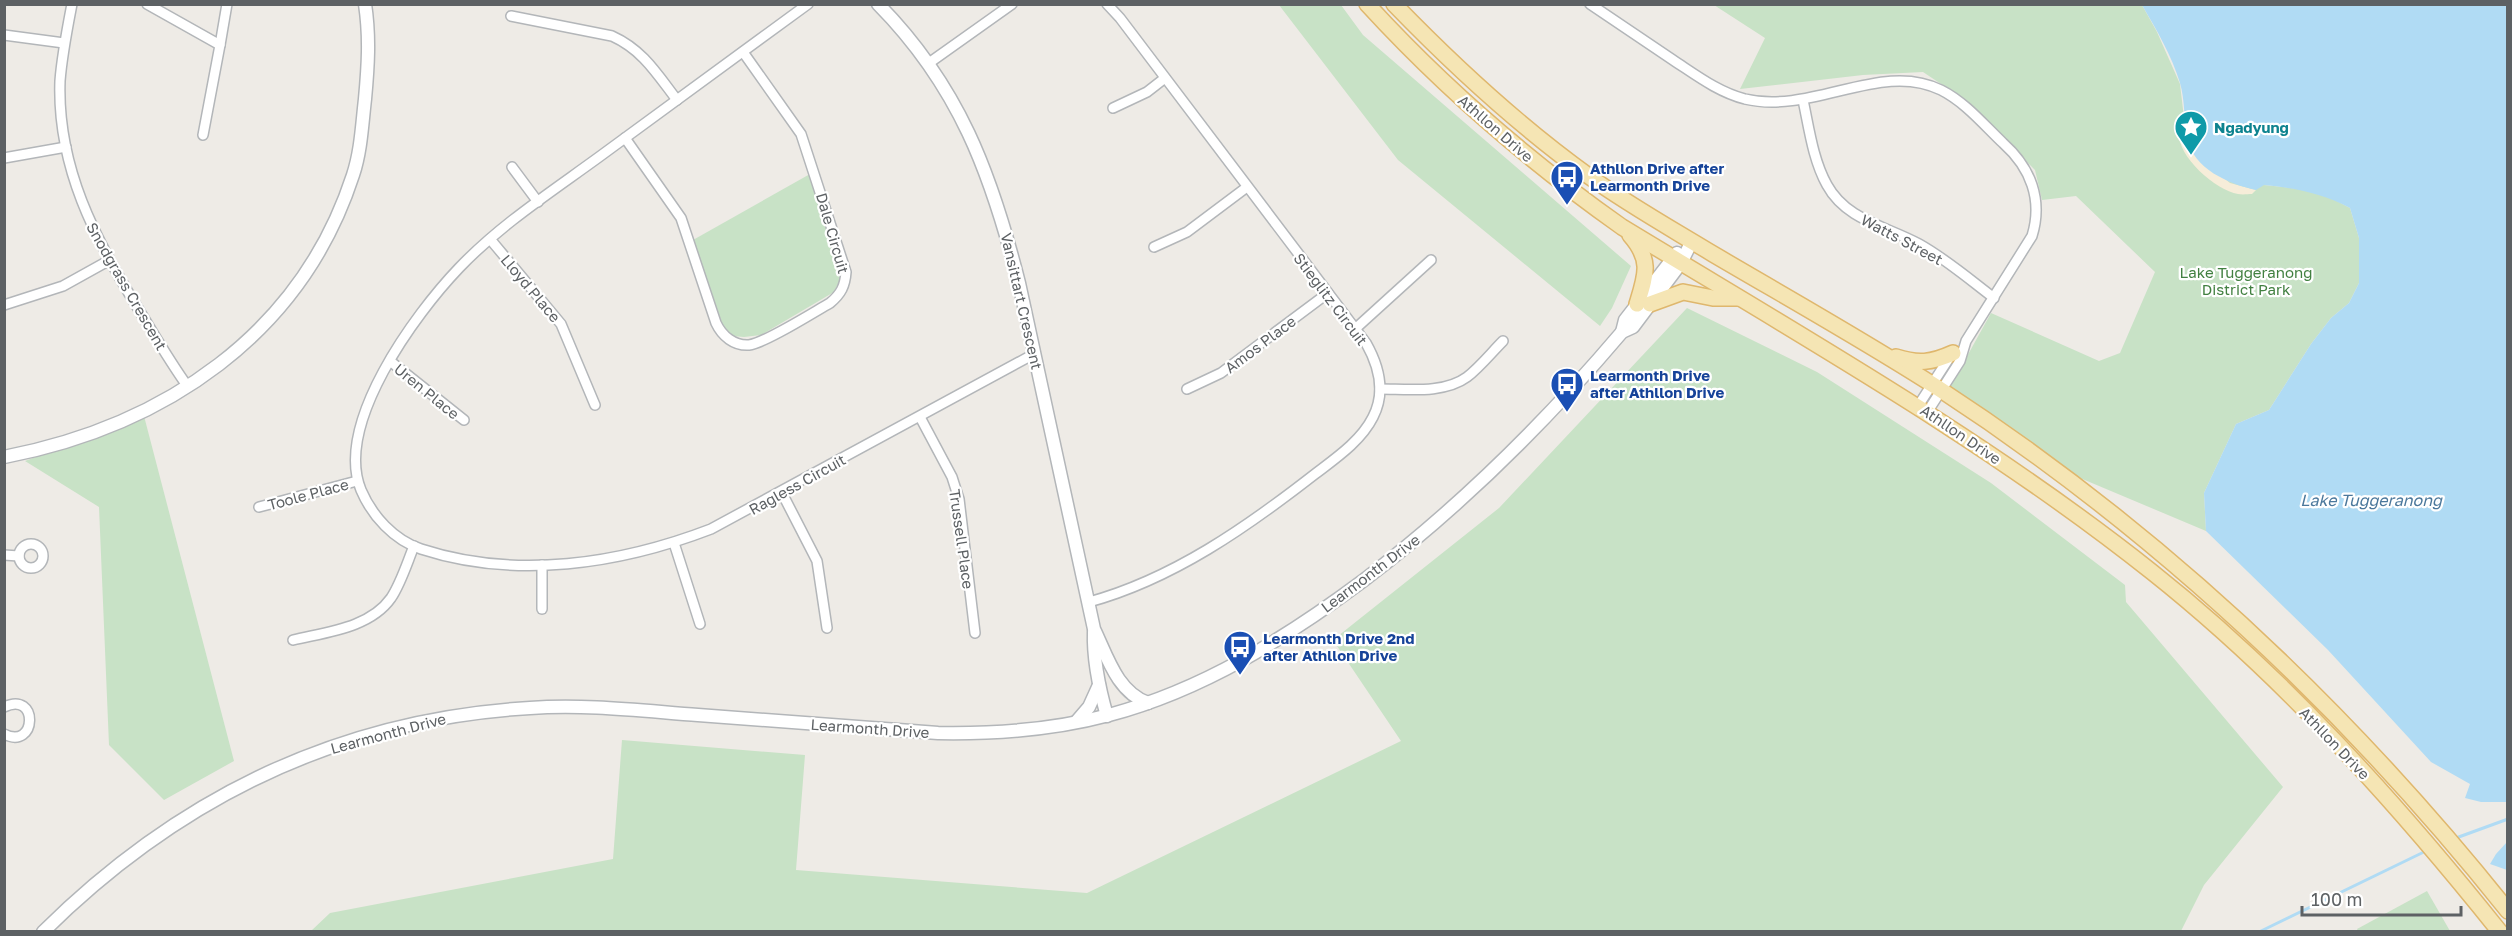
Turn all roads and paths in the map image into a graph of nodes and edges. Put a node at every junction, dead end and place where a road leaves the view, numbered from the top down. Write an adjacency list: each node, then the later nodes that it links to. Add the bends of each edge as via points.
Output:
1 (72, 4): 14 (street, Snodgrass Crescent)
2 (147, 4): 15 (street)
3 (227, 4): 15 (street)
4 (365, 4): 48 (street, via 368,59 362,130 354,174 339,212 317,255 283,305 239,350)
5 (808, 4): 16 (street, Ragless Circuit)
6 (878, 4): 17 (street, Vansittart Crescent)
7 (1012, 4): 17 (street)
8 (1107, 4): 18 (street, Stieglitz Circuit)
9 (1367, 4): 29 (main road, Athllon Drive, via 1487,122)
10 (1394, 4): 31 (main road, Athllon Drive, via 1478,86 1539,138 1591,178)
11 (1590, 4): 20 (street, via 1714,87 1758,101)
12 (510, 16): 19 (street, via 626,42 649,63)
13 (4, 35): 14 (street)
14 (64, 43): 24 (street, Snodgrass Crescent, via 60,82)
15 (220, 45): 22 (street)
16 (743, 52): 19 (street, Ragless Circuit); 23 (street, Dale Circuit, via 791,117 809,152 846,272 840,295 830,303 757,343 730,340 719,331 681,218)
17 (929, 63): 46 (street, Vansittart Crescent, via 960,114 991,186 1007,234)
18 (1166, 78): 21 (street); 27 (street, Stieglitz Circuit)
19 (677, 100): 23 (street, Ragless Circuit)
20 (1803, 100): 38 (street, Watts Street, via 1819,169 1840,201 1864,220 1943,259); 38 (street, via 1894,80 1922,83 1956,100 2011,150 2033,183 2036,220 2024,252)
21 (1113, 108)
22 (203, 135)
23 (625, 138): 28 (street, Ragless Circuit)
24 (66, 147): 25 (street); 35 (street, Snodgrass Crescent, via 87,219)
25 (4, 158)
26 (512, 167): 28 (street)
27 (1247, 187): 32 (street, via 1187,232); 36 (street, Stieglitz Circuit)
28 (538, 202): 30 (street, Ragless Circuit)
29 (1622, 227): 34 (main road, Athllon Drive); 39 (main road, via 1646,258)
30 (490, 239): 47 (street, Ragless Circuit, via 434,296); 52 (street, Lloyd Place, via 561,324)
31 (1692, 241): 34 (street, Learmonth Drive); 44 (main road, Athllon Drive)
32 (1154, 247)
33 (1431, 260): 41 (street)
34 (1677, 260): 37 (main road, Athllon Drive); 39 (street, Learmonth Drive)
35 (108, 261): 40 (street, via 63,286); 48 (street, Snodgrass Crescent)
36 (1328, 293): 41 (street, Stieglitz Circuit); 50 (street, Amos Place, via 1221,373)
37 (1738, 298): 39 (main road, via 1683,292); 53 (main road, Athllon Drive)
38 (1994, 298): 43 (street)
39 (1643, 304): 73 (street, Learmonth Drive, via 1624,320 1622,332 1521,445 1402,550 1272,644 1192,686)
40 (4, 305)
41 (1354, 328): 51 (street, Stieglitz Circuit, via 1374,358)
42 (1503, 341): 51 (street, via 1471,374 1449,386)
43 (1966, 341): 45 (street); 49 (street, via 1960,361)
44 (1878, 352): 45 (main road, via 1915,362 1934,362); 49 (main road, Athllon Drive)
45 (1953, 353): 49 (street)
46 (1034, 354): 54 (street, Ragless Circuit); 65 (street, Vansittart Crescent)
47 (390, 361): 55 (street, Uren Place); 57 (street, Ragless Circuit, via 358,430 354,450)
48 (188, 387): 56 (street, via 135,416 82,437)
49 (1936, 388): 53 (street); 78 (main road, Athllon Drive, via 2122,521 2189,576 2379,760)
50 (1187, 389)
51 (1380, 389): 65 (street, Stieglitz Circuit, via 1375,415 1366,430 1299,487 1192,559 1152,579)
52 (595, 405)
53 (1923, 409): 80 (main road, Athllon Drive, via 2077,514 2154,573 2293,699 2342,749)
54 (920, 417): 58 (street, Ragless Circuit); 70 (street, Trussell Place, via 952,477 959,499)
55 (464, 420)
56 (4, 457)
57 (357, 481): 59 (street, Toole Place); 61 (street, Ragless Circuit, via 378,519)
58 (782, 493): 60 (street, Ragless Circuit); 68 (street, via 817,561)
59 (259, 507)
60 (674, 543): 64 (street, Ragless Circuit, via 609,559); 67 (street)
61 (414, 546): 64 (street, Ragless Circuit, via 465,559); 71 (street, via 391,597 374,615 350,626)
62 (4, 555): 63 (street)
63 (19, 556)
64 (542, 565): 66 (street)
65 (1089, 602): 69 (street, Vansittart Crescent)
66 (542, 609)
67 (700, 624)
68 (826, 628)
69 (1094, 628): 72 (street, Vansittart Crescent); 73 (street, Vansittart Crescent, via 1122,684)
70 (975, 633)
71 (293, 640)
72 (1099, 685): 75 (street, Vansittart Crescent); 76 (street)
73 (1148, 703): 75 (street, Learmonth Drive)
74 (4, 707): 77 (street, via 23,706 31,722 20,736)
75 (1107, 716): 76 (street, Learmonth Drive)
76 (1077, 721): 79 (street, Learmonth Drive, via 1005,732 938,734 554,707 418,723 362,737 288,764 194,811 116,865)
77 (4, 734)
78 (2508, 911)
79 (43, 932)
80 (2500, 932)

